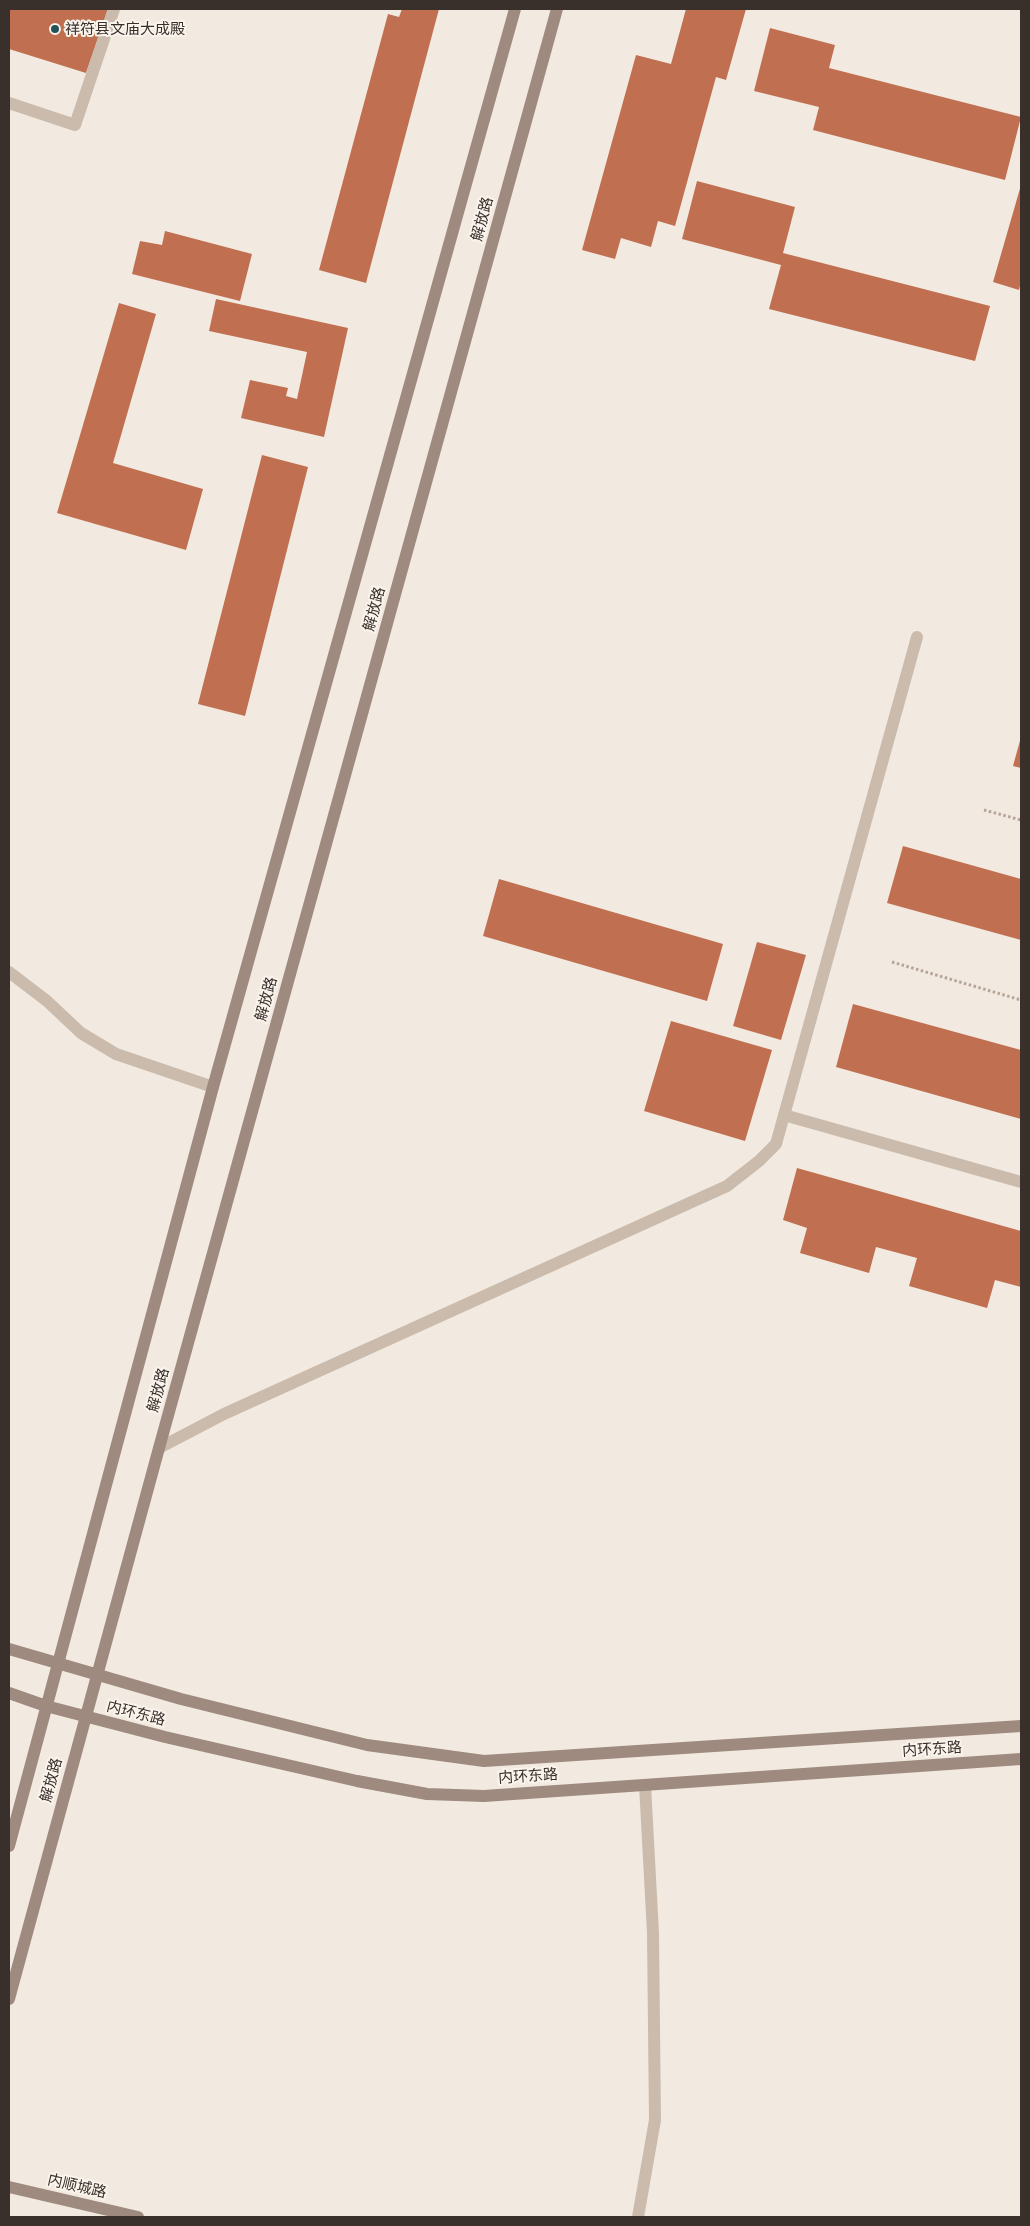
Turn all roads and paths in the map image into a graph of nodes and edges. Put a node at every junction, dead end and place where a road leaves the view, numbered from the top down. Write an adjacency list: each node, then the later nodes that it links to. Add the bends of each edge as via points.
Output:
1 (114, 9): 4 (street, via 74,125)
2 (516, 9): 11 (main road, 解放路)
3 (557, 9): 14 (main road, 解放路)
4 (9, 103)
5 (918, 637): 12 (street)
6 (984, 810): 7 (path)
7 (1021, 820)
8 (892, 962): 10 (path)
9 (9, 972): 11 (street, via 81,1033 116,1054)
10 (1021, 1000)
11 (213, 1087): 16 (main road, 解放路)
12 (784, 1115): 13 (street); 14 (street, via 776,1144 727,1186 224,1414)
13 (1021, 1182)
14 (159, 1448): 17 (main road, 解放路)
15 (9, 1649): 16 (main road, 内环东路)
16 (57, 1664): 17 (main road, 内环东路); 19 (main road, 解放路)
17 (96, 1675): 20 (main road, 解放路); 21 (main road, 内环东路, via 367,1745 484,1761)
18 (9, 1693): 19 (main road, 内环东路)
19 (46, 1706): 20 (main road, 内环东路); 24 (main road, 解放路)
20 (86, 1717): 23 (main road, 内环东路, via 347,1779 427,1794 484,1796); 25 (main road, 解放路)
21 (1021, 1726)
22 (1021, 1759): 23 (main road, 内环东路)
23 (645, 1785): 28 (street, via 653,1933 655,2120)
24 (9, 1846)
25 (9, 1999)
26 (9, 2187): 27 (main road, 内顺城路)
27 (138, 2217)
28 (638, 2217)

